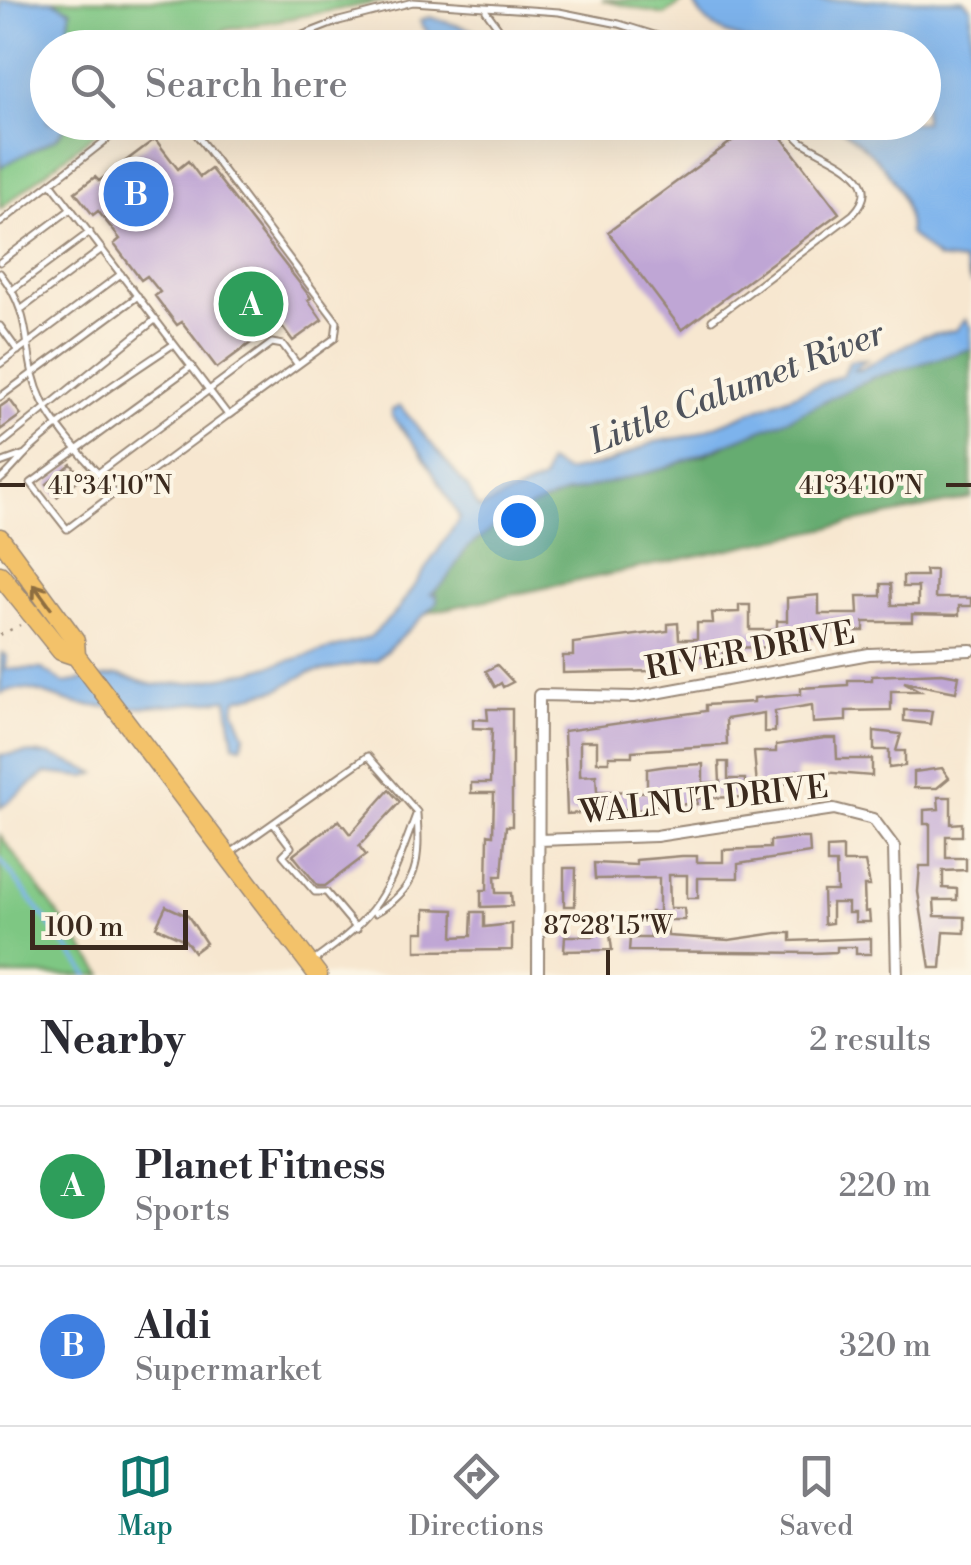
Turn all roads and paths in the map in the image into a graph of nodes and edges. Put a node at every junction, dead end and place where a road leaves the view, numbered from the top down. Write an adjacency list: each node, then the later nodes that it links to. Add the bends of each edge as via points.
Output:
1 (486, 11): 2 (lane, via 413,2); 3 (lane); 4 (lane, via 586,17)
2 (316, 30)
3 (500, 30)
4 (632, 30)
5 (106, 140): 8 (lane)
6 (200, 140): 26 (lane, via 337,322 335,338)
7 (801, 140): 20 (lane, via 842,160 866,198)
8 (51, 183): 9 (lane); 10 (lane)
9 (71, 209): 11 (lane); 13 (lane)
10 (0, 223)
11 (90, 232): 12 (lane); 16 (lane)
12 (102, 249): 15 (lane); 18 (lane)
13 (0, 262)
14 (0, 273): 16 (lane)
15 (121, 274): 17 (lane); 22 (lane)
16 (12, 290): 18 (lane)
17 (138, 296): 19 (lane); 28 (lane)
18 (23, 308): 22 (lane)
19 (156, 319): 23 (lane); 31 (lane)
20 (712, 320)
21 (0, 326): 24 (lane)
22 (28, 343): 24 (lane); 28 (lane)
23 (174, 344): 27 (lane); 33 (lane)
24 (18, 351): 25 (lane)
25 (0, 364)
26 (298, 365): 29 (lane, via 277,341); 32 (lane)
27 (192, 366): 29 (lane); 35 (lane)
28 (32, 373): 30 (lane); 31 (lane)
29 (210, 389): 32 (lane); 38 (lane)
30 (0, 397)
31 (46, 406): 33 (lane); 34 (lane)
32 (228, 416): 40 (lane)
33 (62, 427): 35 (lane); 36 (lane)
34 (0, 445)
35 (78, 447): 38 (lane); 40 (lane, via 31,483 68,529)
36 (25, 454): 37 (lane); 39 (lane)
37 (0, 463)
38 (98, 473): 40 (lane)
39 (0, 480)
40 (114, 494)
41 (2, 546): 46 (highway, one-way to 41, via 75,640)
42 (4, 584): 46 (highway, via 61,651)
43 (22, 624): 44 (path)
44 (0, 635)
45 (971, 650): 49 (street, RIVER DRIVE, via 869,654 634,696 538,695)
46 (76, 656): 50 (highway)
47 (417, 812): 48 (lane, via 368,756); 51 (lane); 51 (lane, via 420,862 396,902)
48 (273, 823): 50 (lane); 52 (lane, via 291,847 283,855)
49 (539, 840): 54 (street); 55 (street, WALNUT DRIVE, via 656,836 834,809 873,819 894,847 897,863)
50 (227, 856): 53 (highway)
51 (372, 915): 52 (lane)
52 (357, 929): 53 (lane)
53 (314, 969)
54 (538, 975)
55 (896, 975)

